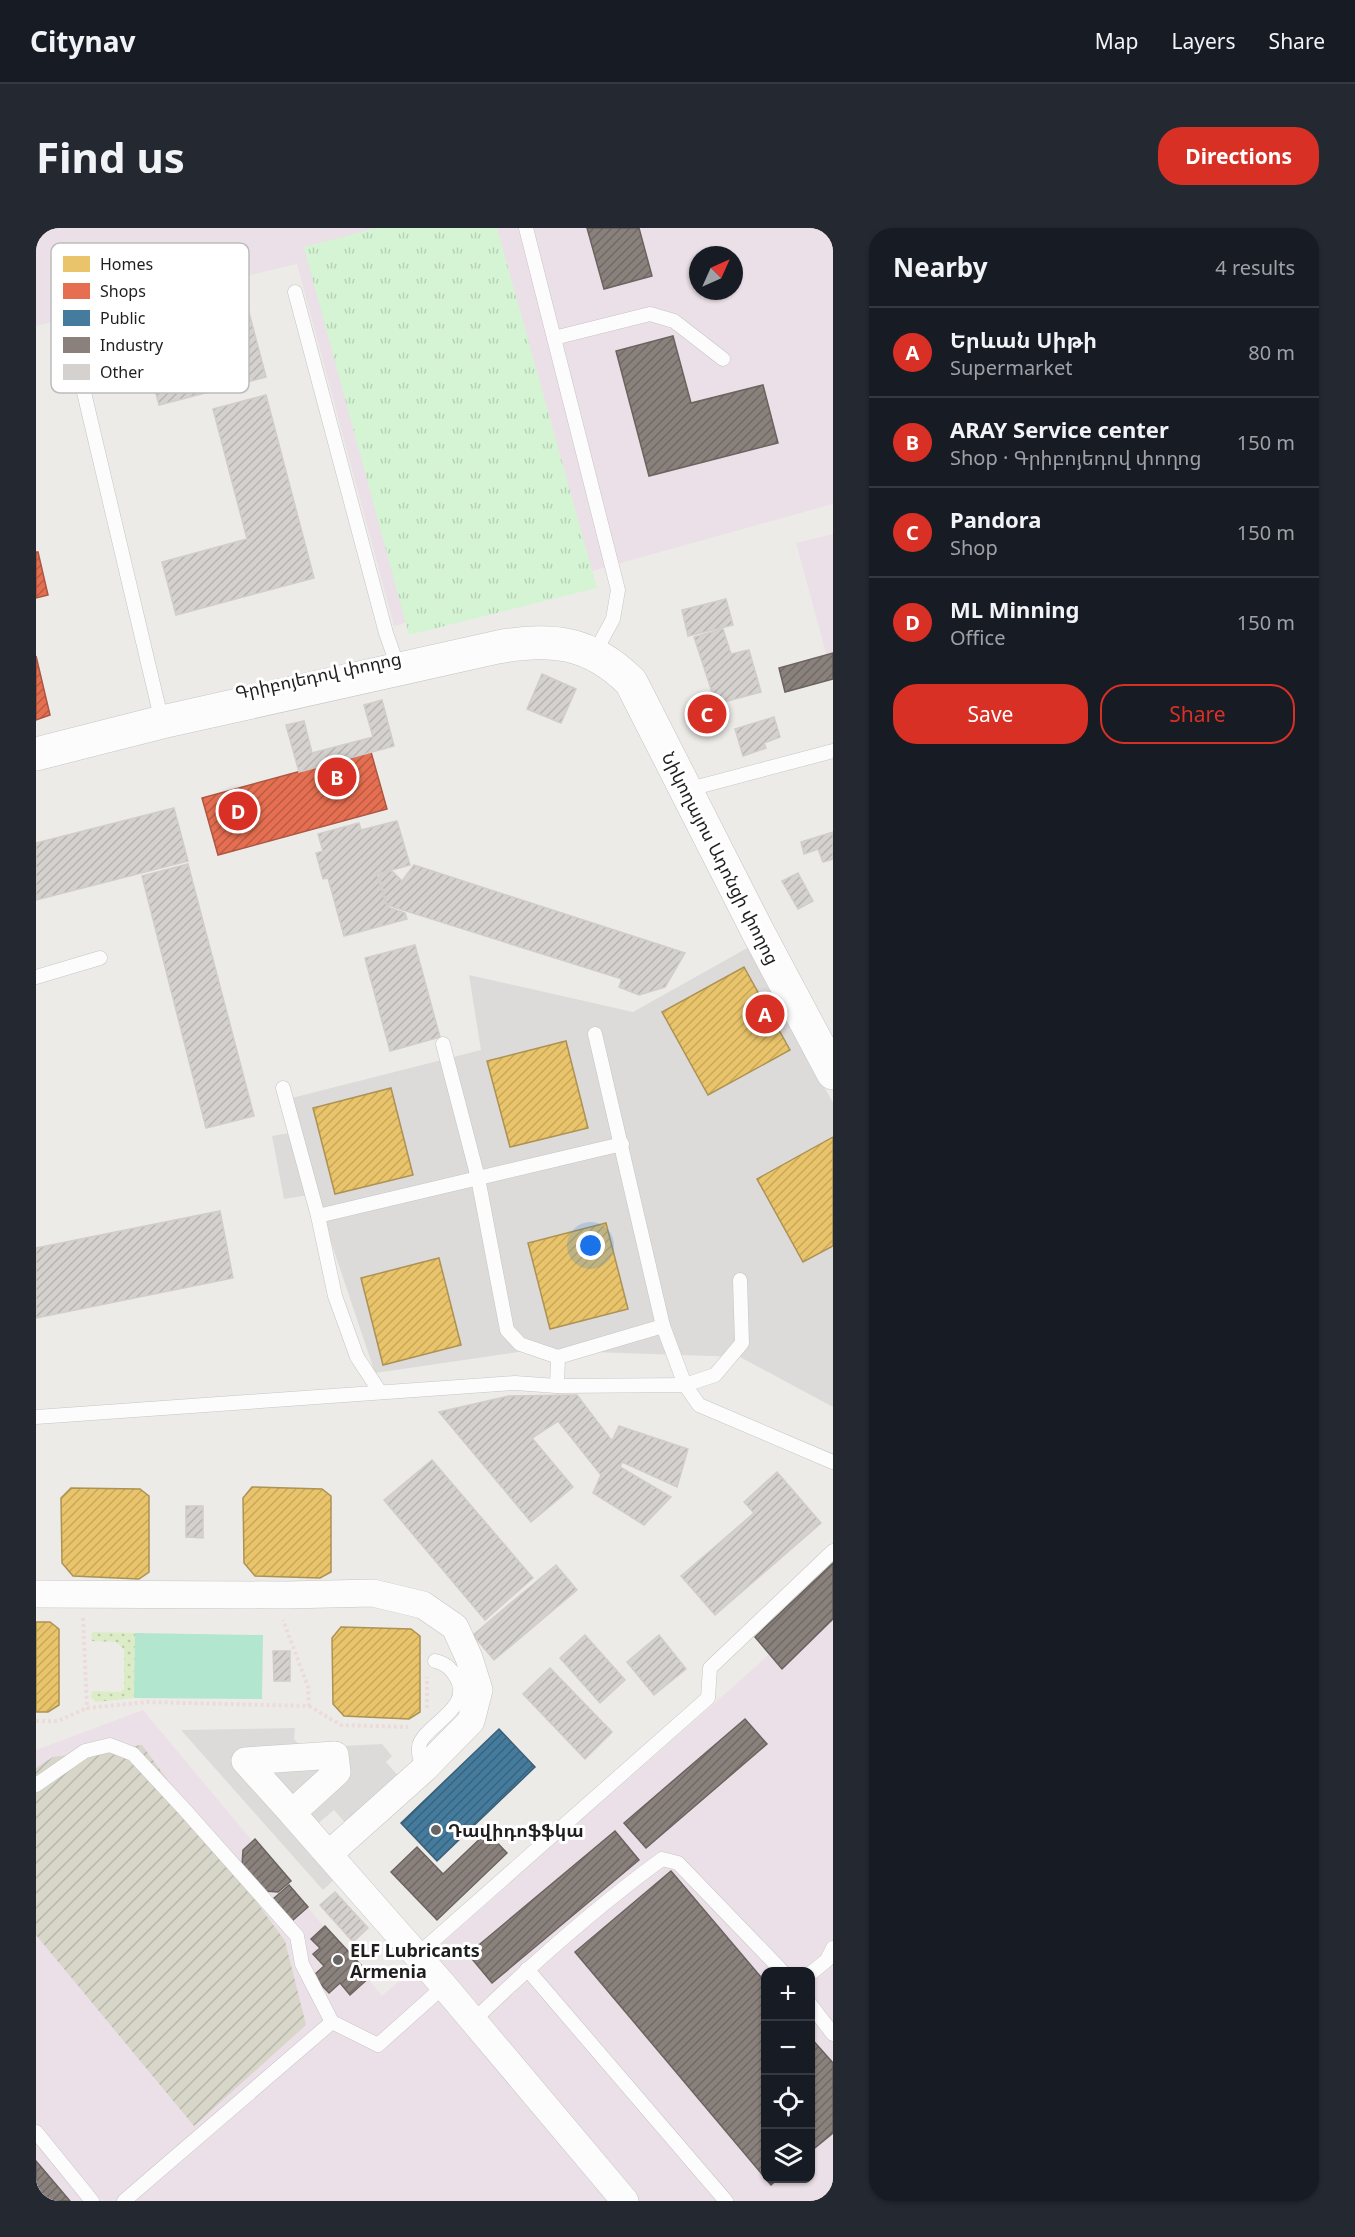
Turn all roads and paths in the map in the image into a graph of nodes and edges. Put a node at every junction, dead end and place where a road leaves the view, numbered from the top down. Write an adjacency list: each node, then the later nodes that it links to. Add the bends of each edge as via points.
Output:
1 (526, 228): 3 (lane)
2 (295, 292): 7 (lane)
3 (554, 338): 4 (lane, via 650,314 674,321); 6 (lane, via 618,590 613,620)
4 (723, 359)
5 (84, 393): 8 (lane)
6 (598, 648): 7 (street, Գրիբոյեդով փողոց, via 525,642); 12 (street, Նիկողայոս Ադոնցի փողոց, via 631,682)
7 (397, 664): 8 (street, Գրիբոյեդով փողոց)
8 (161, 716): 9 (street, Գրիբոյեդով փողոց); 11 (street, Գրիբոյեդով փողոց)
9 (36, 742)
10 (833, 751): 12 (lane)
11 (36, 754)
12 (692, 788): 13 (street, Նիկողայոս Ադոնցի փողոց)
13 (764, 929): 18 (street, Նիկողայոս Ադոնցի փողոց); 19 (street, Նիկողայոս Ադոնցի փողոց)
14 (100, 958): 15 (lane)
15 (36, 977)
16 (595, 1034): 21 (lane)
17 (443, 1044): 22 (lane)
18 (833, 1046)
19 (833, 1073)
20 (283, 1088): 23 (lane)
21 (621, 1144): 22 (lane); 25 (lane)
22 (478, 1178): 23 (lane); 26 (lane, via 507,1330 520,1344)
23 (318, 1216): 29 (lane, via 334,1296 357,1357)
24 (740, 1280): 27 (lane, via 742,1343 715,1375)
25 (663, 1326): 26 (lane); 27 (lane)
26 (558, 1357): 28 (lane)
27 (685, 1385): 28 (lane); 31 (lane, via 699,1405)
28 (557, 1386): 29 (lane, via 515,1383)
29 (380, 1392): 30 (lane)
30 (36, 1417)
31 (833, 1462)
32 (833, 1551): 50 (lane, via 710,1668 708,1698)
33 (36, 1594): 45 (street, via 373,1593 423,1605 455,1627 479,1690 471,1721)
34 (71, 1617): 35 (path)
35 (83, 1617): 36 (path); 41 (path)
36 (95, 1617)
37 (294, 1620): 40 (path, via 283,1620 308,1687)
38 (435, 1661): 45 (lane, via 451,1668 459,1681 460,1698 422,1739 418,1754)
39 (427, 1677): 42 (path)
40 (309, 1706): 41 (path, via 147,1702); 44 (path, via 341,1725)
41 (87, 1708): 43 (path, via 58,1721)
42 (427, 1712)
43 (36, 1721)
44 (411, 1727)
45 (424, 1769): 48 (street)
46 (36, 1785): 57 (lane, via 85,1750 110,1745 133,1754 297,1936 302,1964)
47 (292, 1813): 48 (street)
48 (329, 1854): 50 (street)
49 (833, 1948): 53 (lane)
50 (417, 1955): 54 (street)
51 (779, 1967): 52 (lane, via 678,1863 662,1859)
52 (527, 1969): 56 (lane); 63 (lane)
53 (815, 1970)
54 (444, 1986): 56 (street); 57 (lane, via 378,2045)
55 (815, 2011): 58 (lane)
56 (473, 2021): 62 (street)
57 (332, 2022): 61 (lane)
58 (833, 2034)
59 (36, 2132): 60 (lane)
60 (92, 2201)
61 (124, 2201)
62 (625, 2201)
63 (726, 2201)

